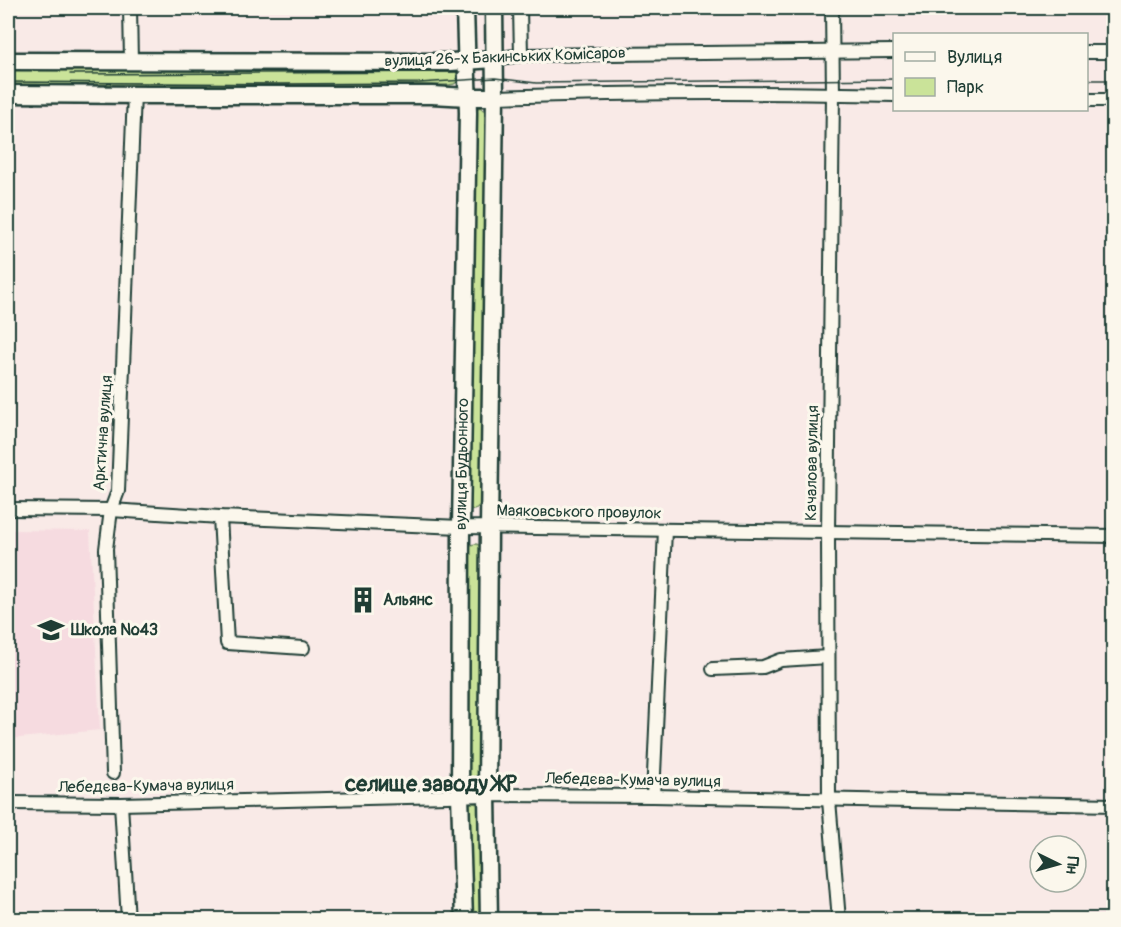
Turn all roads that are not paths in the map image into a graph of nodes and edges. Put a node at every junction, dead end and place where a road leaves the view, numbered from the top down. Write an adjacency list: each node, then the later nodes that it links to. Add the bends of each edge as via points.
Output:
1 (130, 8): 14 (street)
2 (465, 8): 12 (main road, вулиця Будьонного)
3 (494, 8): 11 (main road, вулиця Будьонного)
4 (520, 8): 10 (street)
5 (832, 8): 6 (street, Качалова вулиця)
6 (832, 51): 7 (street, вулиця 26-х Бакинських Комісаров); 10 (street, вулиця 26-х Бакинських Комісаров); 17 (street, Качалова вулиця)
7 (893, 51)
8 (1088, 52): 9 (street)
9 (1113, 52)
10 (520, 55): 11 (street, вулиця 26-х Бакинських Комісаров)
11 (494, 58): 12 (main road, вулиця 26-х Бакинських Комісаров); 20 (main road, вулиця Будьонного)
12 (466, 60): 14 (main road, вулиця 26-х Бакинських Комісаров); 19 (main road, вулиця Будьонного)
13 (8, 61): 14 (main road, вулиця 26-х Бакинських Комісаров)
14 (130, 61)
15 (8, 94): 16 (main road, вулиця 26-х Бакинських Комісаров)
16 (134, 94): 19 (main road, вулиця 26-х Бакинських Комісаров); 24 (street, Арктична вулиця, via 118,491)
17 (833, 94): 18 (street, вулиця 26-х Бакинських Комісаров); 20 (street, вулиця 26-х Бакинських Комісаров); 29 (street, Качалова вулиця)
18 (893, 95)
19 (468, 97): 20 (main road, вулиця 26-х Бакинських Комісаров); 26 (main road, вулиця Будьонного)
20 (495, 97): 27 (main road, вулиця Будьонного)
21 (1088, 100): 22 (street)
22 (1113, 100)
23 (8, 510): 24 (street, Маяковського провулок)
24 (111, 510): 25 (street, Маяковського провулок); 34 (street, Арктична вулиця, via 106,549)
25 (220, 517): 26 (street, Маяковського провулок); 31 (street, via 226,643)
26 (461, 526): 27 (street, Маяковського провулок); 35 (main road, вулиця Будьонного)
27 (489, 527): 28 (street, Маяковського провулок); 36 (main road, вулиця Будьонного)
28 (665, 530): 29 (street, Маяковського провулок); 37 (street)
29 (828, 532): 30 (street, Маяковського провулок); 32 (street, Качалова вулиця)
30 (1113, 536)
31 (303, 648)
32 (828, 657): 33 (street, via 781,660 763,667); 38 (street, Качалова вулиця)
33 (713, 669)
34 (113, 773)
35 (460, 795): 36 (street, Лебедєва-Кумача вулиця); 40 (street, Лебедєва-Кумача вулиця); 43 (main road, вулиця Будьонного)
36 (487, 795): 37 (street, Лебедєва-Кумача вулиця); 44 (main road, вулиця Будьонного)
37 (653, 796): 38 (street, Лебедєва-Кумача вулиця)
38 (829, 800): 41 (street, Лебедєва-Кумача вулиця); 45 (street, Качалова вулиця)
39 (8, 803): 40 (street, Лебедєва-Кумача вулиця)
40 (121, 804): 42 (street)
41 (1113, 805)
42 (128, 920)
43 (464, 920)
44 (489, 920)
45 (839, 920)

